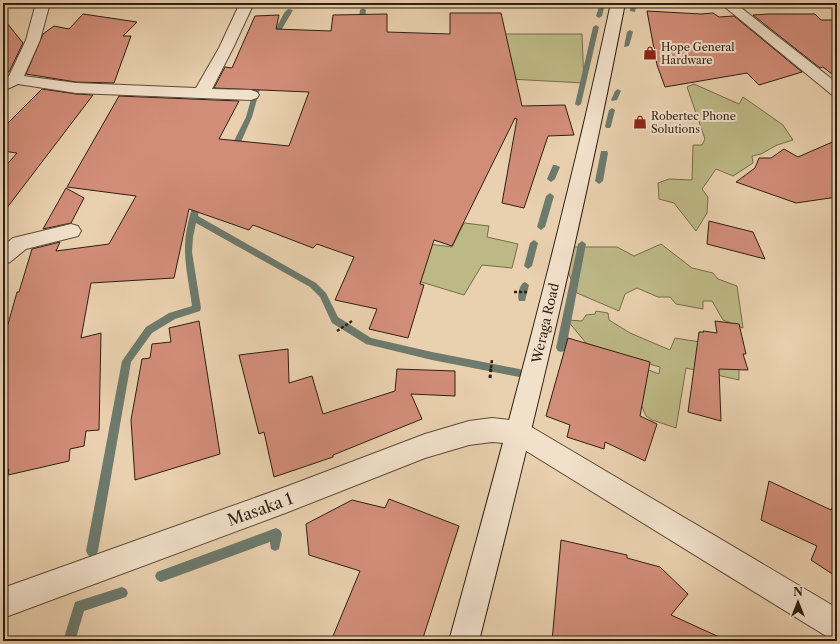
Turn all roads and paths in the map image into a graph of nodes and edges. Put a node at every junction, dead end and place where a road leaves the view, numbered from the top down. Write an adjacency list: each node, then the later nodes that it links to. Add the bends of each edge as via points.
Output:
1 (43, 3): 5 (street, via 33,40)
2 (247, 3): 7 (street)
3 (618, 3): 17 (street, Weraga Road, via 602,82)
4 (726, 3): 6 (street)
5 (9, 82): 7 (street)
6 (837, 90)
7 (201, 94): 8 (street)
8 (251, 95)
9 (71, 231): 10 (street, via 20,243)
10 (3, 257)
11 (514, 292): 12 (path)
12 (528, 292)
13 (352, 321): 14 (path)
14 (337, 331)
15 (492, 359): 16 (path)
16 (490, 378)
17 (519, 433): 18 (street, Masaka 1, via 492,430 469,433 425,446); 19 (street); 20 (street, Weraga Road)
18 (3, 604)
19 (837, 625)
20 (464, 641)

